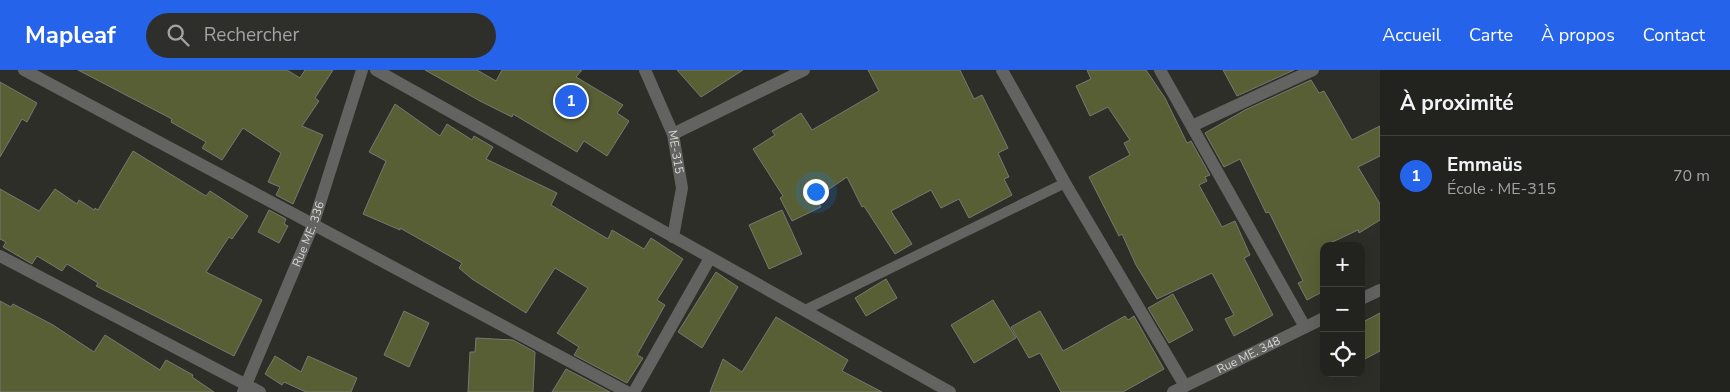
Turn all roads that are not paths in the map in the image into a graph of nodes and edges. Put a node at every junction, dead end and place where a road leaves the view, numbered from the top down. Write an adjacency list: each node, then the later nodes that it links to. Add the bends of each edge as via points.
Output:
1 (24, 70): 12 (street)
2 (362, 70): 12 (street, Rue ME. 336)
3 (376, 70): 13 (street)
4 (645, 70): 10 (street, ME-315)
5 (804, 70): 10 (street)
6 (1002, 70): 11 (street)
7 (1160, 70): 9 (street)
8 (1313, 70): 9 (street)
9 (1192, 126): 20 (street)
10 (673, 134): 13 (street, ME-315, via 682,188)
11 (1066, 183): 18 (lane); 21 (street)
12 (313, 225): 22 (street, Rue ME. 336); 24 (street)
13 (673, 237): 15 (street)
14 (0, 256): 22 (street)
15 (710, 258): 18 (street); 25 (street)
16 (1380, 290): 17 (street)
17 (1365, 297)
18 (804, 310): 26 (street)
19 (1320, 320): 20 (street, Rue ME. 348)
20 (1305, 327): 21 (street, Rue ME. 348)
21 (1185, 386): 27 (street, Rue ME. 348)
22 (244, 388): 23 (street)
23 (260, 392)
24 (626, 392)
25 (634, 392)
26 (950, 392)
27 (1173, 392)

